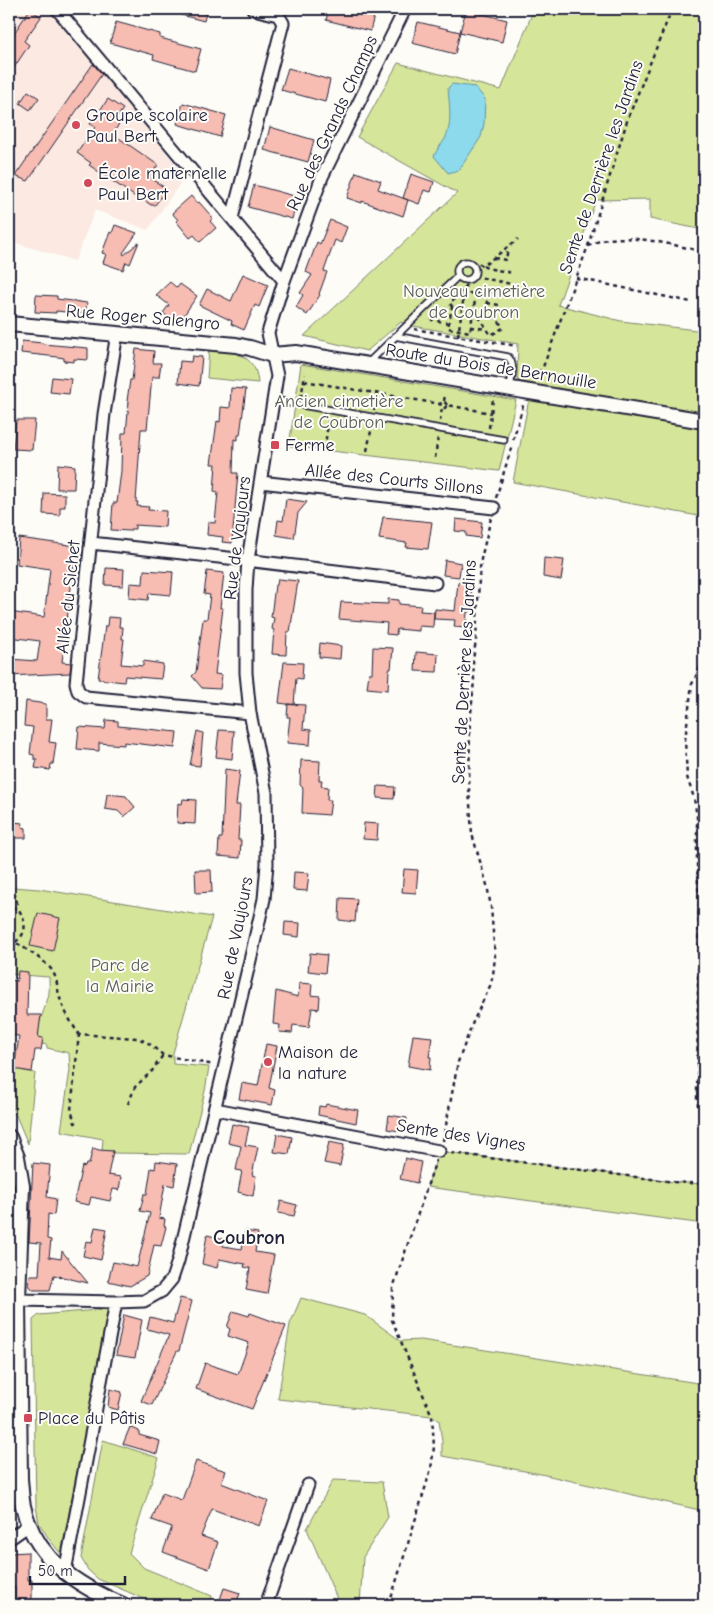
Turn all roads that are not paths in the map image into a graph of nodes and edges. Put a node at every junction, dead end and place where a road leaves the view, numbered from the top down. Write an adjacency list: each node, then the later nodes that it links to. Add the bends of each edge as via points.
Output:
1 (57, 9): 4 (street)
2 (253, 9): 4 (street, via 278,15 283,23)
3 (405, 9): 6 (street, Rue des Grands Champs, via 322,177)
4 (232, 218): 6 (street)
5 (458, 276): 5 (lane, via 456,270 461,263 467,262 475,270 474,276 466,281); 9 (lane)
6 (284, 281): 10 (street, Rue des Grands Champs, via 268,334)
7 (9, 324): 8 (street, Rue Roger Salengro)
8 (117, 333): 10 (street, Rue Roger Salengro, via 236,345); 18 (street, Allée du Sichet, via 104,414)
9 (395, 336): 11 (lane); 12 (lane, via 508,357 513,365)
10 (272, 356): 11 (street, Route du Bois de Bernouille, via 296,353); 13 (street, Rue de Vaujours, via 276,376)
11 (366, 364): 12 (street, Route du Bois de Bernouille)
12 (510, 388): 14 (street, Route du Bois de Bernouille)
13 (273, 400): 15 (lane); 16 (street, Rue de Vaujours)
14 (704, 421)
15 (504, 440)
16 (260, 482): 17 (street, Allée des Courts Sillons); 19 (street, Rue de Vaujours)
17 (494, 508)
18 (91, 543): 19 (street); 21 (street, Allée du Sichet, via 76,683 78,691 86,698)
19 (248, 560): 20 (street); 21 (street, Rue de Vaujours, via 246,664)
20 (435, 584)
21 (250, 713): 22 (street, Rue de Vaujours, via 266,793 264,899)
22 (215, 1109): 24 (street, Sente des Vignes); 25 (street, Rue de Vaujours, via 172,1279 162,1292 144,1301)
23 (9, 1137): 26 (street, via 19,1162 22,1186)
24 (439, 1151)
25 (116, 1302): 26 (street, Rue de Vaujours); 31 (street)
26 (15, 1309): 27 (street)
27 (14, 1452): 29 (street)
28 (308, 1485): 33 (street)
29 (29, 1525): 30 (street); 31 (street, via 50,1558)
30 (9, 1539)
31 (65, 1572): 32 (street, via 85,1587)
32 (123, 1605)
33 (266, 1605)

